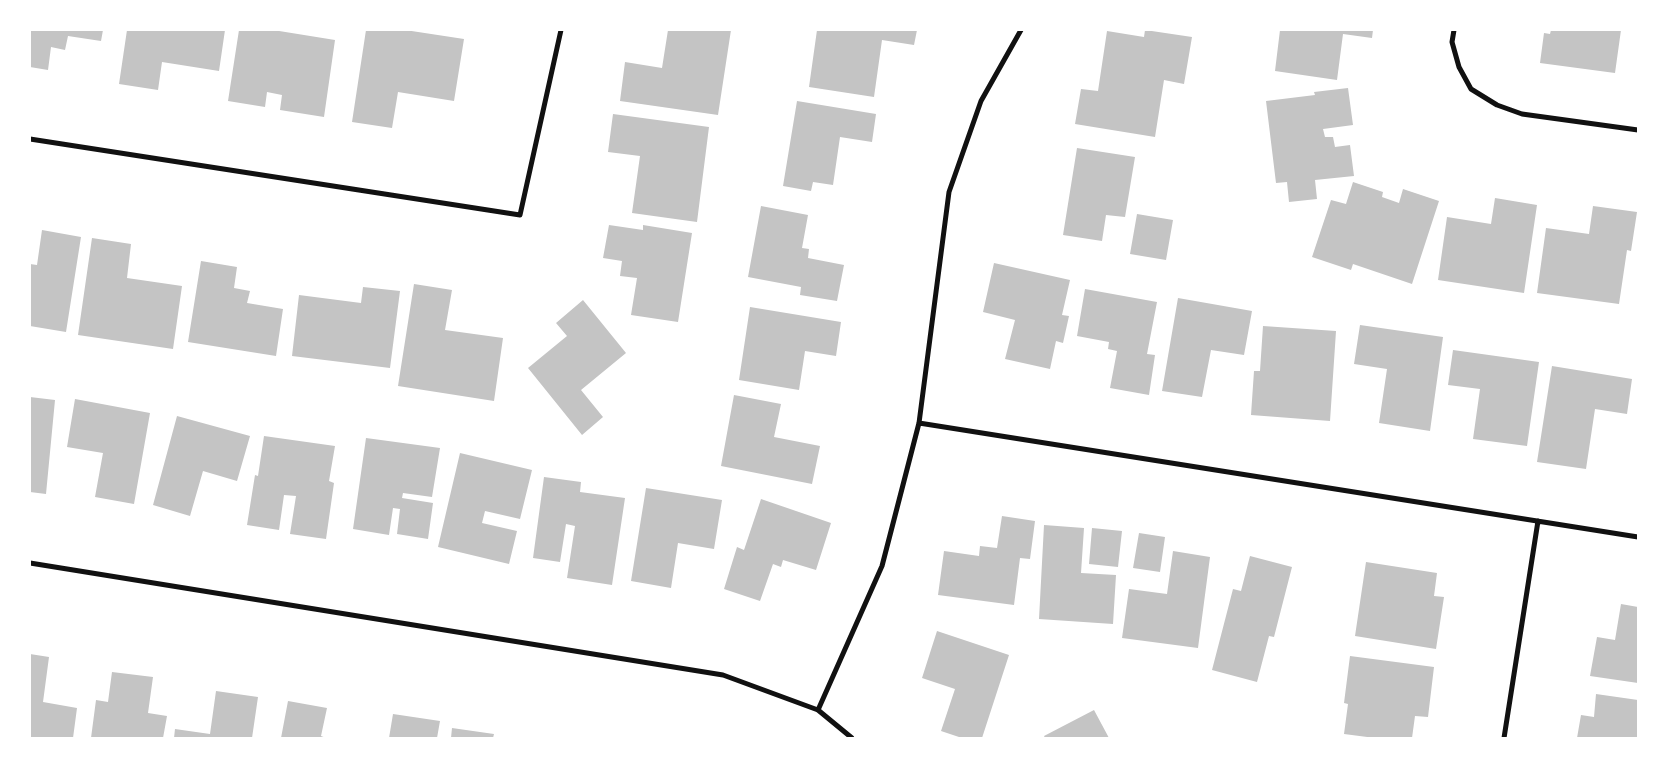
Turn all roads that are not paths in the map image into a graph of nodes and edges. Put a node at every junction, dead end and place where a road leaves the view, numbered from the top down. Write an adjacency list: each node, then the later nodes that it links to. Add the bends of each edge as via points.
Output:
1 (561, 30): 5 (street, via 520,215)
2 (1021, 30): 6 (street, via 981,101 949,192)
3 (1454, 30): 4 (street, via 1452,42 1458,67 1471,89 1497,105 1522,114)
4 (1638, 130)
5 (30, 138)
6 (919, 423): 7 (street); 10 (street, via 882,566)
7 (1538, 521): 8 (street); 12 (street)
8 (1638, 537)
9 (30, 563): 10 (street, via 723,675)
10 (818, 710): 11 (street)
11 (852, 738)
12 (1504, 738)

